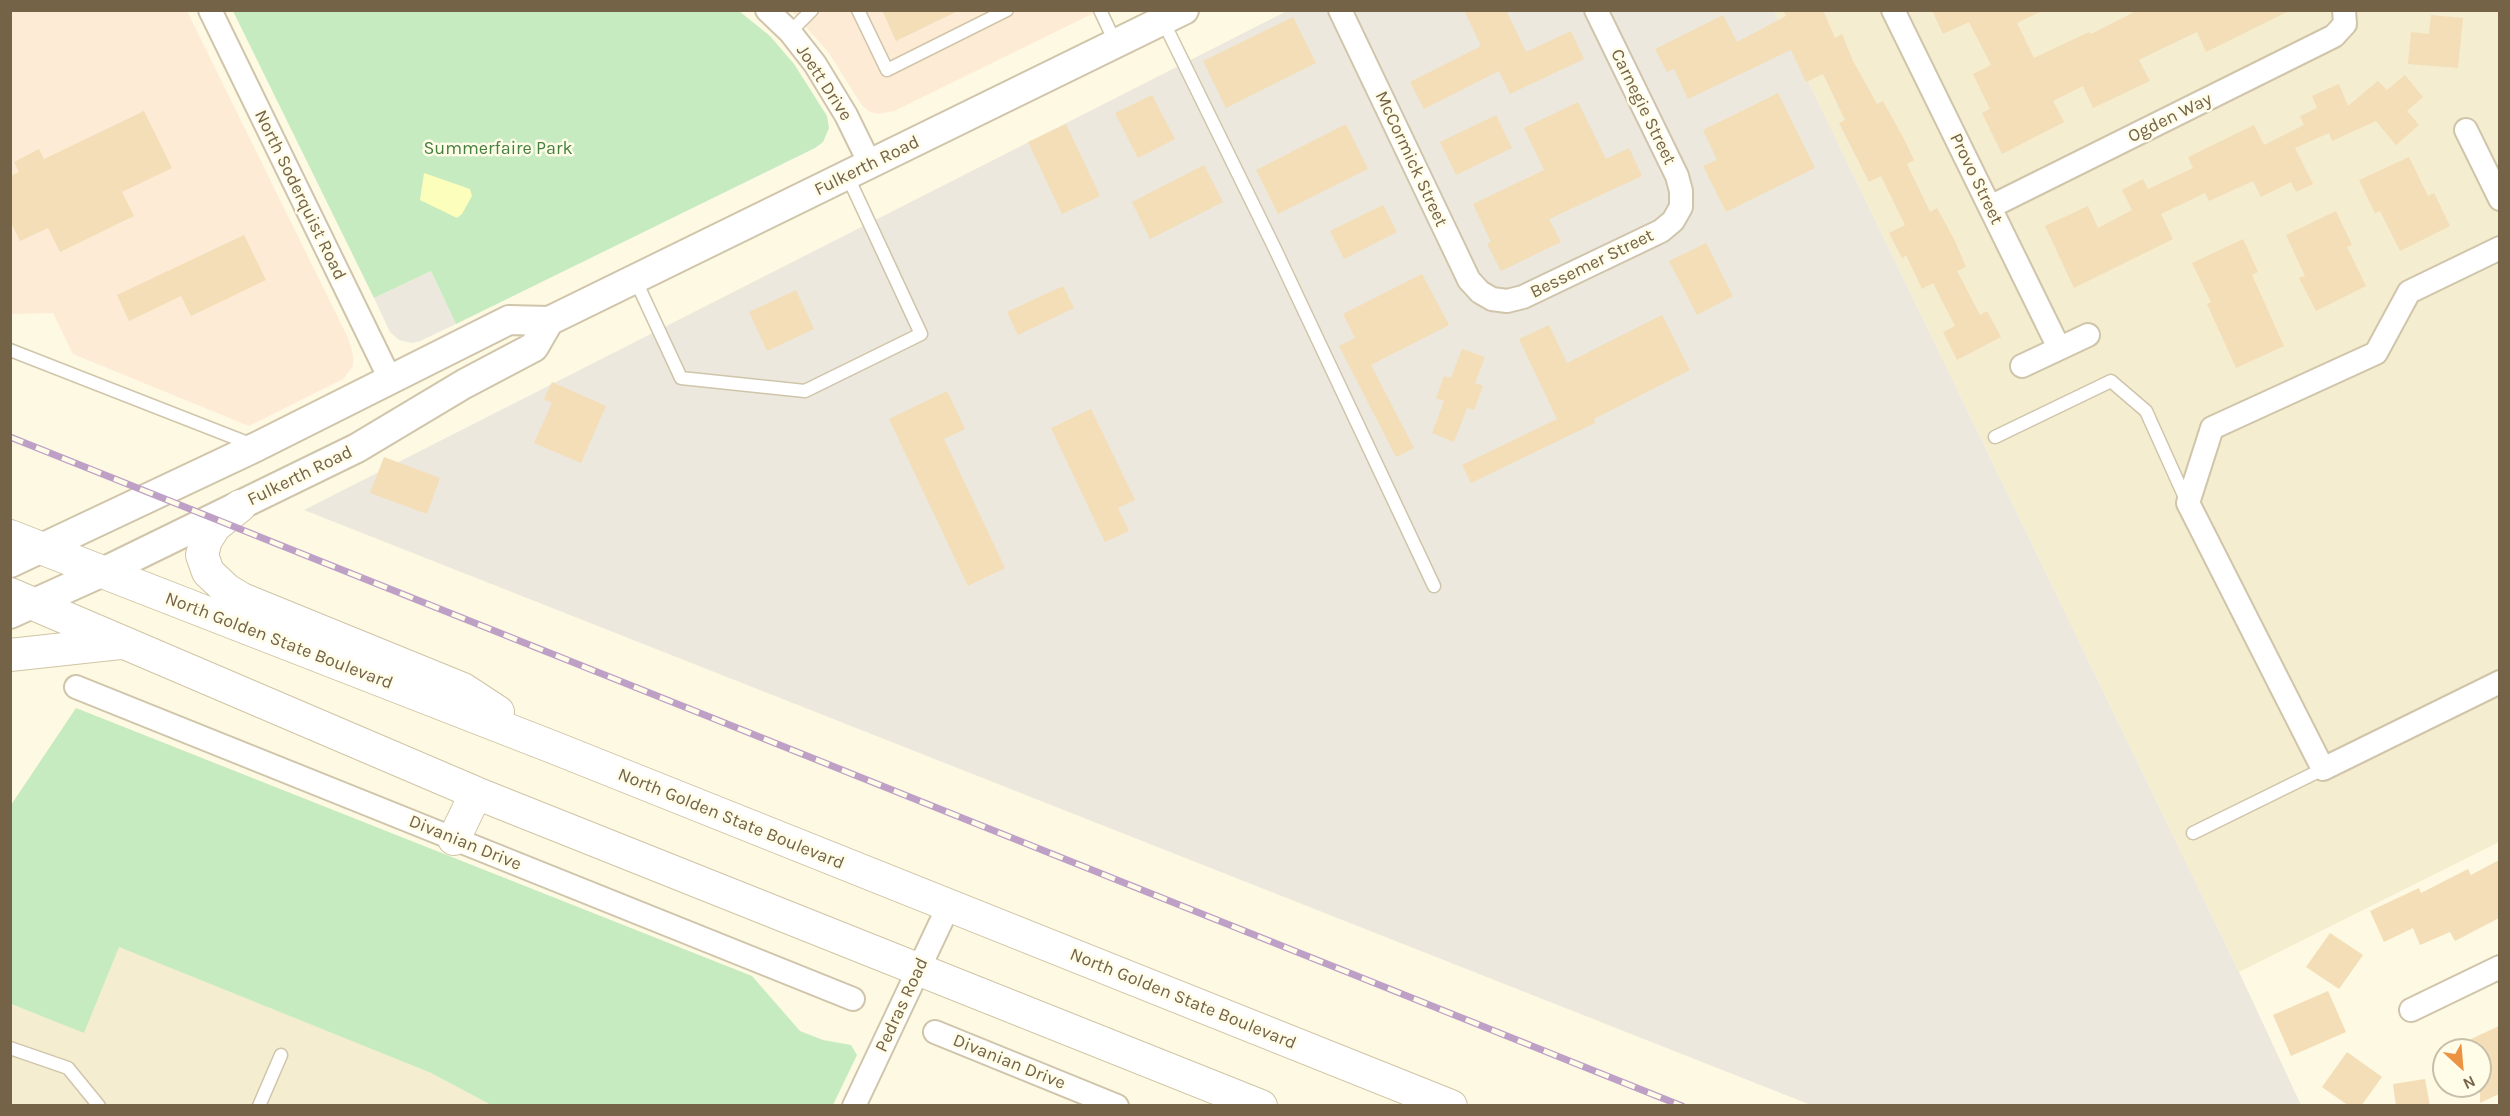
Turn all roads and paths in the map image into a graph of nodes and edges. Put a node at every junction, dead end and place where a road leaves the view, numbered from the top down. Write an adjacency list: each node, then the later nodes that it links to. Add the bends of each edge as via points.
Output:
1 (210, 10): 27 (street, North Soderquist Road)
2 (767, 10): 12 (street, Joett Drive)
3 (812, 10): 12 (lane)
4 (858, 10): 5 (lane, via 887,69)
5 (1007, 10)
6 (1100, 10): 13 (lane)
7 (1341, 10): 21 (street, McCormick Street, via 1469,280)
8 (1596, 10): 17 (street, Carnegie Street, via 1677,176 1682,191)
9 (1893, 10): 18 (street, Provo Street)
10 (1173, 16): 13 (street, Fulkerth Road); 36 (lane, via 1275,249)
11 (2345, 17): 18 (street, Ogden Way, via 2334,36)
12 (790, 32): 15 (street, Joett Drive, via 837,98)
13 (1116, 44): 15 (street, Fulkerth Road)
14 (2466, 130): 16 (street)
15 (859, 170): 20 (street, Fulkerth Road); 20 (lane, via 921,334 805,391 681,378)
16 (2499, 199)
17 (1681, 207): 21 (street, Bessemer Street, via 1673,221 1660,231 1523,297)
18 (1990, 207): 24 (street, Provo Street)
19 (2499, 248): 30 (street, via 2409,292 2376,353 2212,428)
20 (635, 279): 22 (street, Fulkerth Road)
21 (1492, 300)
22 (549, 321): 27 (street, Fulkerth Road, via 509,320); 31 (street, Fulkerth Road, via 534,347 357,448)
23 (2088, 335): 24 (street)
24 (2059, 348): 26 (street)
25 (10, 350): 29 (lane)
26 (2022, 366)
27 (390, 379): 29 (street, Fulkerth Road)
28 (1995, 437): 30 (lane, via 2111,381 2146,411)
29 (256, 447): 33 (street, Fulkerth Road)
30 (2188, 503): 43 (street)
31 (240, 506): 35 (street, Fulkerth Road); 42 (main road, via 215,526 202,555 208,572 227,590 463,689)
32 (10, 536): 33 (main road, North Golden State Boulevard)
33 (42, 547): 34 (street, Fulkerth Road); 35 (main road, North Golden State Boulevard)
34 (10, 563)
35 (103, 572): 37 (street, Fulkerth Road); 42 (main road, North Golden State Boulevard)
36 (1434, 586)
37 (18, 604): 38 (main road)
38 (121, 643): 39 (main road); 44 (main road)
39 (10, 655)
40 (2499, 682): 43 (street)
41 (76, 687): 46 (street, Divanian Drive)
42 (555, 748): 47 (main road, North Golden State Boulevard)
43 (2323, 769): 45 (lane)
44 (476, 793): 46 (main road); 49 (main road)
45 (2193, 833)
46 (454, 839): 50 (street, Divanian Drive)
47 (949, 905): 49 (street, Pedras Road); 60 (main road, North Golden State Boulevard)
48 (2499, 967): 51 (street)
49 (919, 970): 57 (street, Pedras Road); 59 (main road)
50 (854, 999)
51 (2411, 1010)
52 (934, 1032): 58 (street, Divanian Drive)
53 (10, 1048): 55 (lane, via 68,1068)
54 (281, 1055): 56 (lane)
55 (99, 1106)
56 (260, 1106)
57 (854, 1106)
58 (1117, 1106)
59 (1261, 1106)
60 (1451, 1106)

